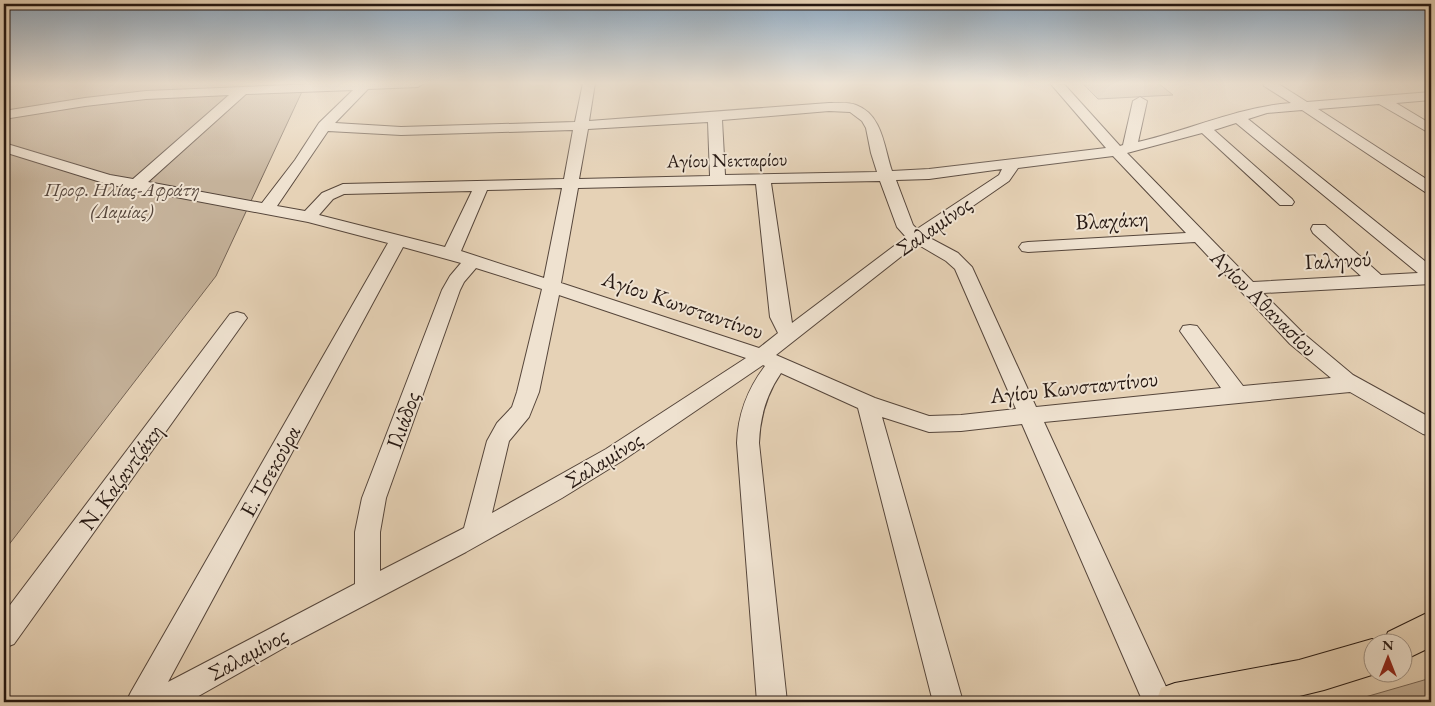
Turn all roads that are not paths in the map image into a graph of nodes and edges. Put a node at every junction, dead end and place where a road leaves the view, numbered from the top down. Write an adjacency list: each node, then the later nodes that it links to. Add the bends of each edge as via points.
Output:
1 (213, 116): 23 (street)
2 (336, 116): 13 (street)
3 (582, 116): 14 (street)
4 (736, 116): 12 (street)
5 (864, 116): 20 (street, via 873,128)
6 (1089, 116): 18 (street, Αγίου Αθανασίου)
7 (1135, 116): 18 (street)
8 (1241, 116): 11 (street, Αγίου Νεκταρίου)
9 (1319, 116): 26 (street)
10 (1408, 116): 16 (street)
11 (1237, 117): 15 (street, Αγίου Νεκταρίου); 37 (street)
12 (715, 118): 14 (street); 22 (street)
13 (324, 126): 14 (street, via 367,131); 28 (street)
14 (579, 127): 24 (street)
15 (1204, 128): 18 (street, Αγίου Νεκταρίου); 27 (street)
16 (1431, 130)
17 (4, 147): 23 (street, Αγίου Κωνσταντίνου, via 89,175)
18 (1123, 150): 19 (street, Αγίου Νεκταρίου); 32 (street, Αγίου Αθανασίου)
19 (1010, 165): 20 (street, Αγίου Νεκταρίου); 31 (street, Σαλαμίνος, via 1004,178)
20 (887, 176): 21 (street, Αγίου Νεκταρίου); 31 (street, via 905,227)
21 (763, 178): 22 (street, Αγίου Νεκταρίου); 43 (street, via 780,317)
22 (718, 179): 24 (street, Αγίου Νεκταρίου)
23 (136, 185): 28 (street, Αγίου Κωνσταντίνου)
24 (570, 185): 25 (street, Αγίου Νεκταρίου); 39 (street)
25 (481, 187): 29 (street, Αγίου Νεκταρίου, via 336,190); 35 (street)
26 (1431, 189)
27 (1286, 202)
28 (267, 208): 29 (street, Αγίου Κωνσταντίνου)
29 (310, 217): 33 (street, Αγίου Κωνσταντίνου)
30 (1319, 229): 38 (street)
31 (916, 237): 43 (street, Σαλαμίνος); 48 (street, via 961,264)
32 (1199, 237): 34 (street, Βλαχάκη); 40 (street, Αγίου Αθανασίου)
33 (399, 239): 35 (street, Αγίου Κωνσταντίνου); 56 (street, Ε. Τσεκούρα)
34 (1028, 247)
35 (451, 254): 36 (street, Αγίου Κωνσταντίνου)
36 (473, 261): 39 (street, Αγίου Κωνσταντίνου); 51 (street, Ιλιάδος, via 451,290 371,507 366,533)
37 (1431, 277): 38 (street, Γαληνού)
38 (1378, 282): 40 (street, Γαληνού)
39 (552, 285): 44 (street, Αγίου Κωνσταντίνου, via 742,348); 50 (street, via 528,392 521,411 498,441)
40 (1248, 288): 45 (street, Αγίου Αθανασίου, via 1297,339)
41 (237, 318): 53 (street, Ν. Καζαντζάκη)
42 (1190, 330): 46 (street)
43 (790, 334): 44 (street, Σαλαμίνος)
44 (769, 360): 47 (street, Αγίου Κωνσταντίνου); 50 (street, Σαλαμίνος, via 554,491); 58 (street, via 755,398 748,432)
45 (1352, 384): 46 (street, Αγίου Κωνσταντίνου); 49 (street, Αγίου Αθανασίου)
46 (1238, 394): 48 (street, Αγίου Κωνσταντίνου)
47 (866, 403): 48 (street, Αγίου Κωνσταντίνου, via 929,424); 59 (street)
48 (1029, 416): 60 (street)
49 (1431, 428)
50 (475, 534): 51 (street, Σαλαμίνος)
51 (368, 589): 57 (street, Σαλαμίνος)
52 (1431, 628): 54 (main road)
53 (4, 635)
54 (1412, 638)
55 (1362, 660): 61 (main road, via 1273,684)
56 (141, 702)
57 (160, 702)
58 (772, 702)
59 (948, 702)
60 (1158, 702)
61 (1175, 702)

